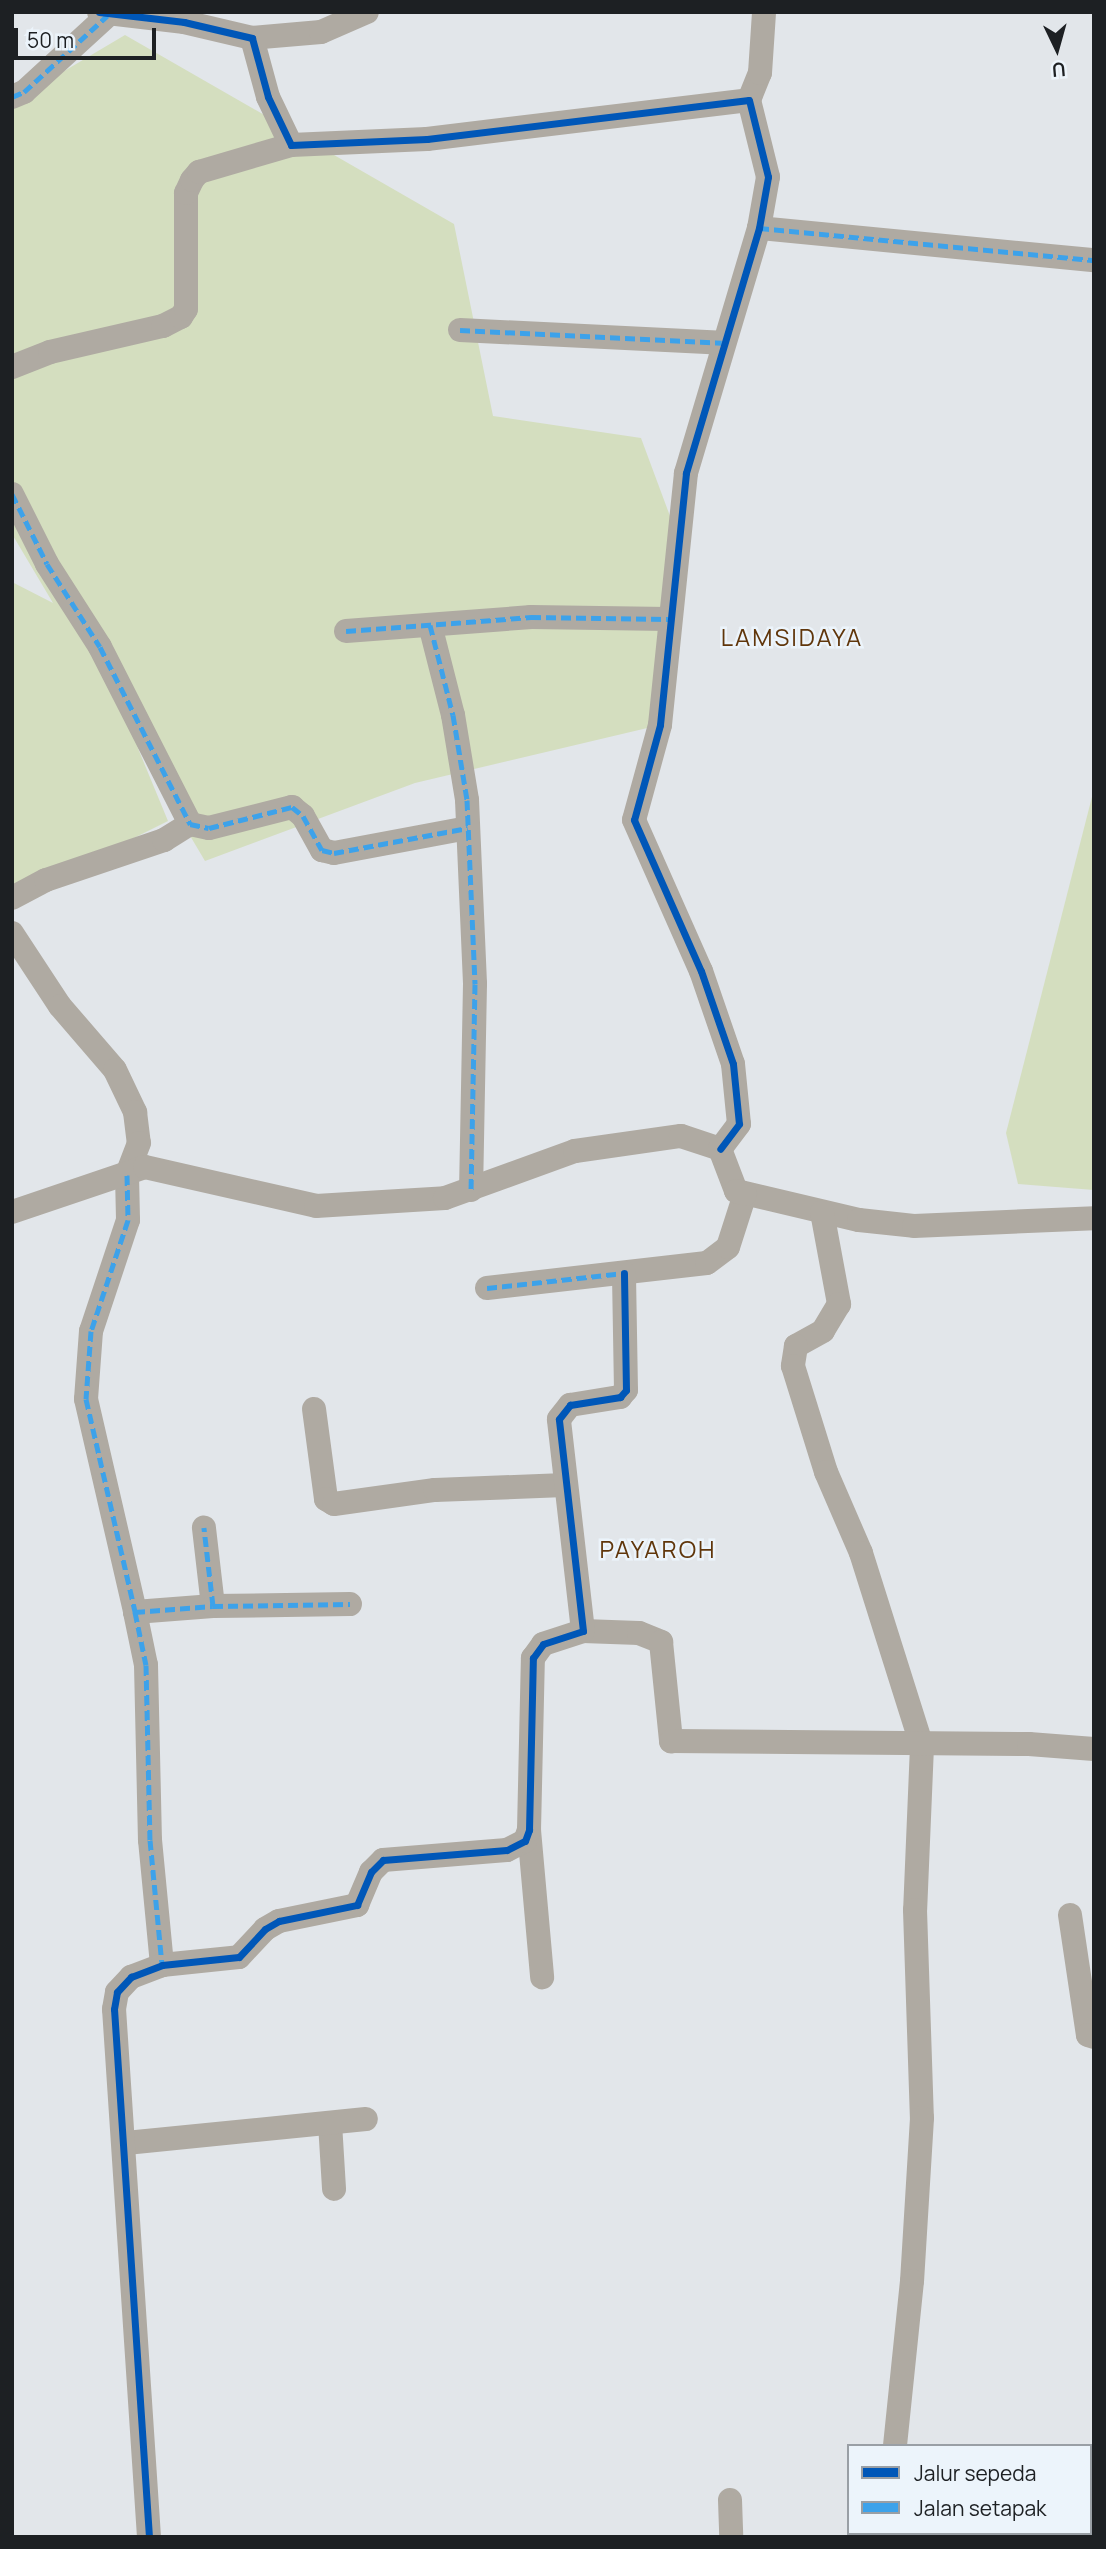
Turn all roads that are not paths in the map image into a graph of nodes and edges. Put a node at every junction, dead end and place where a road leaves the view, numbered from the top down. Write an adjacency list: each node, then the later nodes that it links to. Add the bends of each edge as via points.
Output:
1 (367, 12): 4 (street, via 321,32)
2 (764, 12): 6 (street, via 760,73)
3 (103, 14): 4 (street, via 184,22); 5 (street, via 24,92)
4 (252, 38): 7 (street, via 268,97)
5 (12, 97)
6 (749, 100): 7 (street, via 427,139); 8 (street, via 768,177)
7 (291, 145): 12 (street, via 199,172 191,180 186,193 186,309 181,317 163,326 50,352)
8 (759, 228): 9 (street); 11 (street)
9 (1094, 260)
10 (460, 330): 11 (street)
11 (722, 343): 14 (street, via 686,473)
12 (12, 368)
13 (12, 494): 17 (street, via 47,564 100,647)
14 (668, 619): 15 (street, via 531,617); 21 (street, via 660,725 634,820 701,971 733,1064 739,1124)
15 (430, 625): 16 (street); 18 (street, via 453,715)
16 (346, 631)
17 (190, 824): 18 (street, via 209,828 292,807 303,816 322,850 334,853); 19 (street, via 164,840 46,880)
18 (468, 828): 23 (street, via 475,984)
19 (12, 898)
20 (12, 933): 22 (street, via 60,1006 116,1070 135,1112 139,1143)
21 (720, 1149): 23 (street, via 695,1137 639,1140 575,1152); 24 (street)
22 (127, 1175): 23 (street, via 151,1167 326,1207 445,1198); 25 (street); 35 (street, via 128,1220 91,1331 86,1399)
23 (471, 1190)
24 (736, 1191): 26 (street); 28 (street, via 745,1194 728,1247 718,1258)
25 (12, 1212)
26 (822, 1212): 27 (street, via 914,1226); 37 (street, via 839,1304 823,1331 796,1346 793,1366 826,1472 861,1553)
27 (1094, 1218)
28 (624, 1273): 29 (street); 31 (street, via 626,1390 620,1396 563,1410 559,1419)
29 (487, 1288)
30 (314, 1409): 31 (street, via 326,1499 334,1504 436,1490)
31 (565, 1485): 36 (street, via 578,1555)
32 (204, 1528): 34 (street)
33 (350, 1604): 34 (street)
34 (213, 1606): 35 (street)
35 (135, 1612): 41 (street, via 146,1665 150,1840)
36 (583, 1631): 37 (street, via 639,1633 661,1642 671,1741); 39 (street, via 543,1644 533,1658)
37 (922, 1746): 38 (street, via 1029,1744); 48 (street, via 915,1910 922,2118)
38 (1094, 1749)
39 (529, 1830): 41 (street, via 525,1841 507,1850 383,1860 371,1872 357,1905 346,1911 279,1921 239,1957); 42 (street)
40 (1070, 1915): 43 (street, via 1088,2035)
41 (162, 1965): 46 (street, via 131,1977 117,1992 114,2009)
42 (542, 1977)
43 (1094, 2037)
44 (366, 2119): 45 (street)
45 (330, 2123): 46 (street); 47 (street)
46 (126, 2143): 50 (street, via 141,2462)
47 (334, 2189)
48 (895, 2444)
49 (730, 2500): 51 (street)
50 (149, 2537)
51 (731, 2537)

